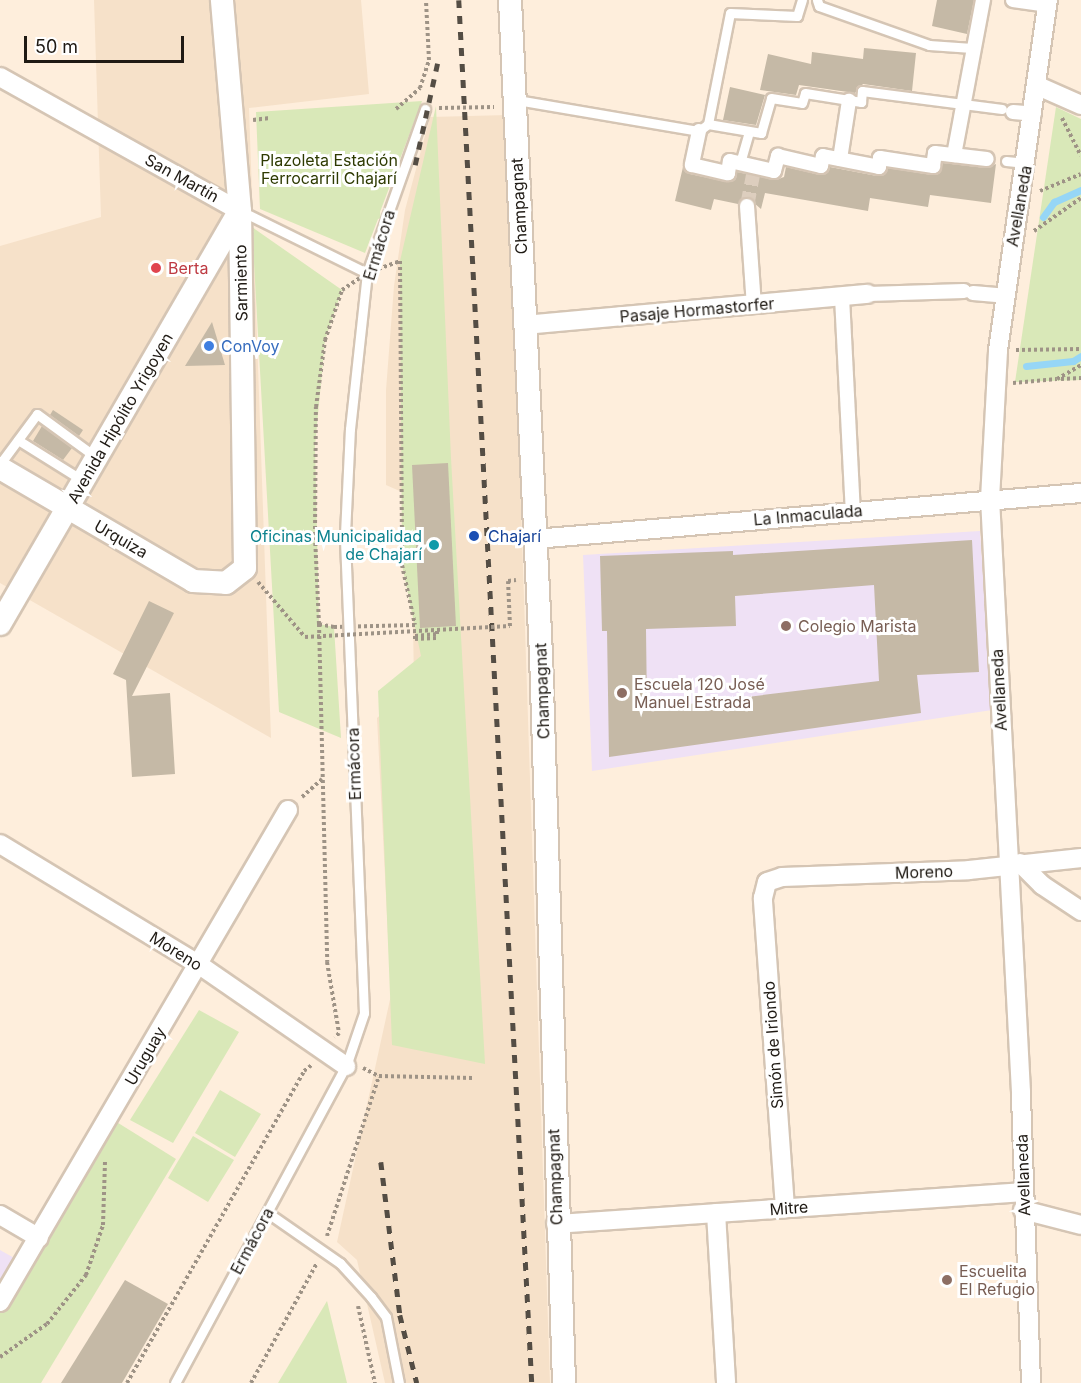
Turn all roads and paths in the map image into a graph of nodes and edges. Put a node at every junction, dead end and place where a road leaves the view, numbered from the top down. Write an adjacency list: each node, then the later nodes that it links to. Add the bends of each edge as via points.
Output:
1 (222, 0): 33 (street, Sarmiento)
2 (426, 0): 16 (path, via 429,60 420,88 396,109)
3 (510, 0): 13 (street, Champagnat)
4 (802, 0): 21 (lane, via 797,16 730,14)
5 (817, 0): 9 (lane, via 819,6 929,45)
6 (983, 0): 9 (street)
7 (1013, 0): 8 (street)
8 (1048, 3): 11 (street, Avellaneda)
9 (972, 48): 14 (street)
10 (0, 77): 33 (street, San Martín)
11 (1038, 86): 15 (street); 18 (street, Avellaneda)
12 (849, 101): 14 (lane, via 861,102 862,91); 22 (lane, via 805,93 802,103 771,98 761,133); 24 (street)
13 (515, 103): 16 (path); 21 (lane); 40 (street, Champagnat)
14 (963, 103): 17 (lane); 23 (street)
15 (1081, 105)
16 (425, 109): 35 (lane, Ermácora)
17 (1008, 111): 18 (street)
18 (1034, 114): 27 (street, Avellaneda)
19 (270, 118): 20 (path)
20 (252, 120)
21 (703, 128): 22 (lane); 28 (street, via 692,165 728,173 730,161)
22 (749, 132): 28 (lane)
23 (954, 155): 24 (street, via 935,153 933,166 880,158 879,167); 25 (street)
24 (840, 159): 28 (street, via 823,156 821,166 778,156 774,171)
25 (987, 159)
26 (1006, 161): 27 (lane)
27 (1026, 163): 31 (street, Avellaneda)
28 (749, 166)
29 (1081, 174): 31 (path)
30 (1081, 198): 34 (path, via 1068,204 1043,228)
31 (1020, 200): 34 (street, Avellaneda)
32 (747, 206): 39 (street)
33 (240, 211): 35 (lane, San Martín); 48 (street, Avenida Hipólito Yrigoyen); 56 (street, Sarmiento)
34 (1013, 237): 37 (street, Avellaneda)
35 (368, 273): 72 (lane, Ermácora, via 350,429 345,534 364,1013)
36 (868, 294): 37 (street, via 969,292); 38 (street, Pasaje Hormastorfer)
37 (1005, 296): 42 (street, Avellaneda)
38 (842, 297): 39 (street, Pasaje Hormastorfer); 54 (street)
39 (754, 304): 40 (street, Pasaje Hormastorfer)
40 (525, 325): 55 (street, Champagnat)
41 (1081, 349): 42 (path)
42 (998, 350): 46 (street, Avellaneda)
43 (1081, 365): 45 (path)
44 (1081, 378): 45 (path)
45 (1058, 379): 46 (path)
46 (996, 384): 52 (street, Avellaneda)
47 (18, 440): 48 (lane, via 37,414); 49 (lane); 50 (lane)
48 (97, 458): 50 (street, Avenida Hipólito Yrigoyen)
49 (0, 466): 53 (street, Urquiza)
50 (84, 481): 53 (street, Avenida Hipólito Yrigoyen)
51 (1081, 493): 52 (street, La Inmaculada)
52 (990, 499): 54 (street, La Inmaculada); 66 (street, Avellaneda)
53 (68, 508): 56 (street, Urquiza, via 193,581 226,583); 58 (street, Avenida Hipólito Yrigoyen)
54 (853, 511): 55 (street, La Inmaculada)
55 (535, 539): 81 (street, Champagnat)
56 (245, 568): 60 (path, bridge, via 305,638)
57 (516, 580): 60 (path, bridge, via 508,581 510,626)
58 (0, 624)
59 (319, 624): 62 (path)
60 (437, 630): 61 (path, via 437,634 415,636)
61 (436, 638)
62 (322, 779): 63 (path); 70 (path, via 327,962)
63 (288, 810): 69 (street, Uruguay)
64 (0, 844): 69 (street, Moreno)
65 (1081, 858): 66 (street, Moreno)
66 (1013, 864): 67 (street, Moreno, via 969,870 782,877); 68 (street); 75 (street, Avellaneda)
67 (767, 882): 76 (street, Simón de Iriondo, via 763,897)
68 (1081, 911)
69 (198, 964): 71 (street, Moreno); 74 (street, Uruguay)
70 (339, 1033): 71 (path); 72 (path)
71 (326, 1054): 72 (street, Moreno); 87 (path, via 304,1071)
72 (349, 1060): 73 (path, via 379,1076); 78 (lane, Ermácora)
73 (473, 1078)
74 (100, 1133): 83 (street, Uruguay); 86 (path, via 107,1196 97,1250 63,1307 29,1340)
75 (1023, 1192): 76 (street, Mitre); 77 (street, Avellaneda)
76 (785, 1208): 79 (street, Mitre)
77 (1023, 1210): 82 (street); 93 (street, Avellaneda)
78 (268, 1213): 84 (lane); 88 (lane, Ermácora)
79 (716, 1213): 81 (street, Mitre); 92 (street)
80 (0, 1215): 83 (street)
81 (556, 1224): 91 (street, Champagnat)
82 (1081, 1225)
83 (39, 1238): 85 (street, Uruguay)
84 (351, 1273): 89 (path); 90 (lane, via 386,1317)
85 (0, 1302)
86 (0, 1357)
87 (127, 1383)
88 (175, 1383)
89 (375, 1383)
90 (399, 1383)
91 (564, 1383)
92 (726, 1383)
93 (1031, 1383)

